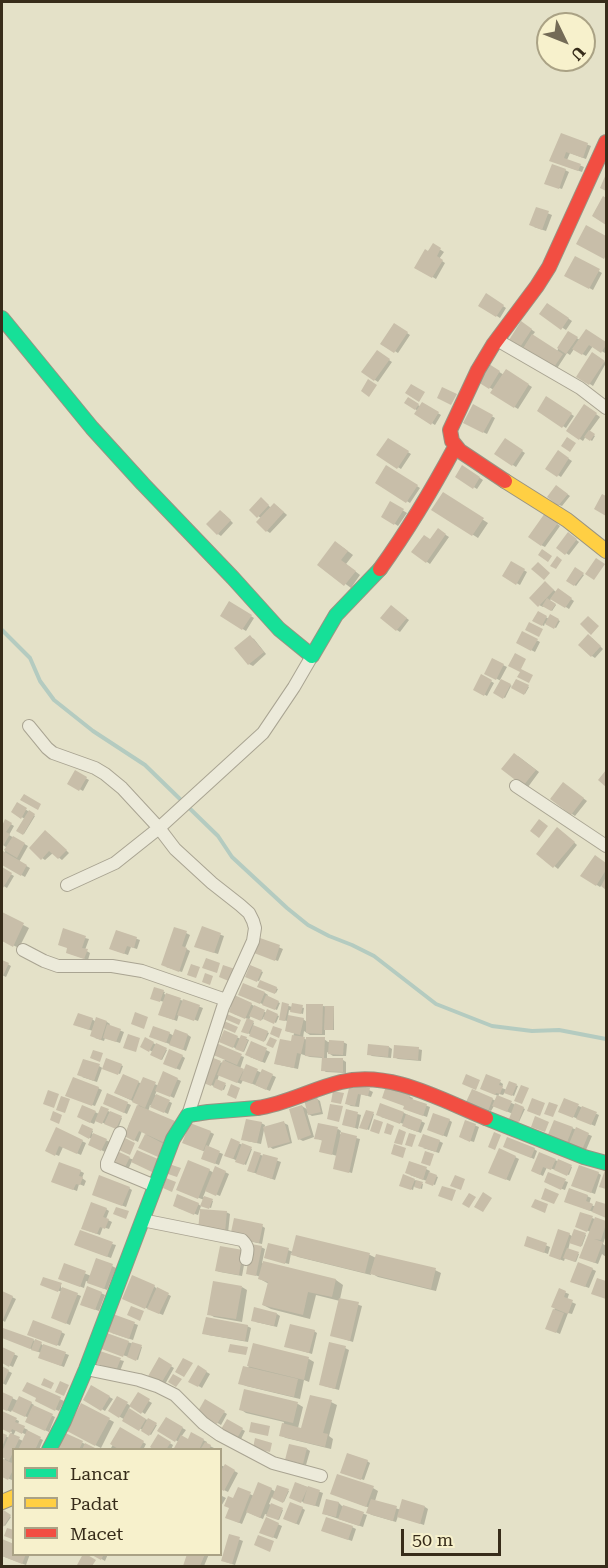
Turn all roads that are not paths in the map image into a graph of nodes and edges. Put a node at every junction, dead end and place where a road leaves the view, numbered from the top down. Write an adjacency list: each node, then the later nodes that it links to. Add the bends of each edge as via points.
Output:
1 (606, 142): 3 (street, via 549,267)
2 (2, 318): 7 (street, via 143,484 279,629)
3 (497, 340): 4 (street, via 580,387); 5 (street, via 450,430)
4 (606, 408)
5 (455, 447): 6 (street, via 567,520); 7 (street, via 401,540 377,573 336,615)
6 (606, 551)
7 (312, 656): 10 (street, via 263,733)
8 (29, 726): 10 (street, via 53,753 105,774)
9 (516, 786): 11 (street)
10 (159, 828): 12 (street, via 115,863); 14 (street, via 181,855 249,913 253,921 252,941)
11 (605, 842)
12 (67, 885)
13 (23, 950): 14 (street, via 58,966 112,966 142,971)
14 (226, 1000): 15 (street)
15 (188, 1115): 17 (street, via 272,1106 345,1080 381,1081 425,1093 584,1157); 18 (street, via 173,1139)
16 (120, 1133): 18 (street, via 107,1166)
17 (606, 1162)
18 (155, 1186): 19 (street)
19 (142, 1220): 20 (street, via 242,1240 249,1249); 21 (street)
20 (246, 1259)
21 (86, 1369): 22 (street); 23 (street, via 157,1386 175,1395 220,1436 273,1463)
22 (50, 1448)
23 (321, 1476)

